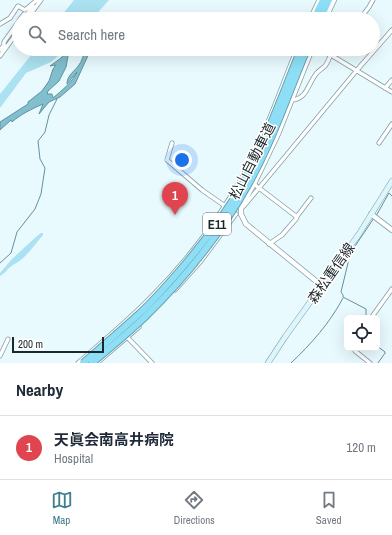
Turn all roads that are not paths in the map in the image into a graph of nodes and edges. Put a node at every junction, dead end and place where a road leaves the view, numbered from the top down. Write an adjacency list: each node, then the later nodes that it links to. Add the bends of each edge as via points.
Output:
1 (37, 0): 8 (street, via 25,10 18,6); 9 (street)
2 (41, 0): 10 (street)
3 (319, 0): 11 (street)
4 (323, 0): 12 (highway)
5 (329, 0): 13 (highway)
6 (334, 0): 14 (street)
7 (373, 0): 15 (street)
8 (14, 12)
9 (28, 12)
10 (32, 12)
11 (313, 12)
12 (317, 12)
13 (323, 12)
14 (328, 12)
15 (366, 12)
16 (12, 15): 17 (street)
17 (0, 24)
18 (392, 30): 21 (street)
19 (12, 31): 23 (street)
20 (12, 40): 22 (street)
21 (380, 44)
22 (7, 47): 23 (street); 24 (street)
23 (0, 50)
24 (0, 56)
25 (294, 56): 44 (street, via 255,152)
26 (298, 56): 60 (highway, 松山自動車道 / E11, bridge, via 258,154 215,227 173,279 113,338)
27 (304, 56): 61 (highway, 松山自動車道 / E11, bridge, via 263,156 227,218 172,288)
28 (309, 56): 36 (street)
29 (330, 56): 36 (street, via 305,94)
30 (333, 56): 32 (street)
31 (369, 56): 32 (street)
32 (357, 70): 34 (street); 42 (street)
33 (392, 80): 34 (street)
34 (385, 88): 35 (street)
35 (392, 92)
36 (292, 100): 41 (street)
37 (392, 124): 39 (street)
38 (172, 143): 44 (street, via 167,160)
39 (379, 143)
40 (392, 181): 48 (main road, 森松重信線)
41 (254, 184): 42 (street); 45 (street)
42 (259, 188): 45 (street); 49 (street)
43 (311, 198): 49 (street)
44 (224, 206): 46 (street); 59 (street, via 189,255 152,296)
45 (242, 206): 47 (street)
46 (236, 214): 47 (street); 55 (street, via 201,261 161,305)
47 (241, 214): 51 (street, via 246,224)
48 (371, 214): 50 (street); 52 (main road, 森松重信線)
49 (297, 217): 51 (street, via 282,235)
50 (392, 230)
51 (269, 244): 52 (street)
52 (322, 286): 64 (main road, 森松重信線)
53 (392, 289): 54 (street)
54 (373, 315)
55 (127, 337): 62 (street); 63 (street)
56 (8, 339): 58 (street)
57 (355, 351): 65 (street)
58 (0, 356)
59 (78, 363)
60 (83, 363)
61 (92, 363)
62 (97, 363)
63 (152, 363)
64 (268, 363)
65 (370, 363)

